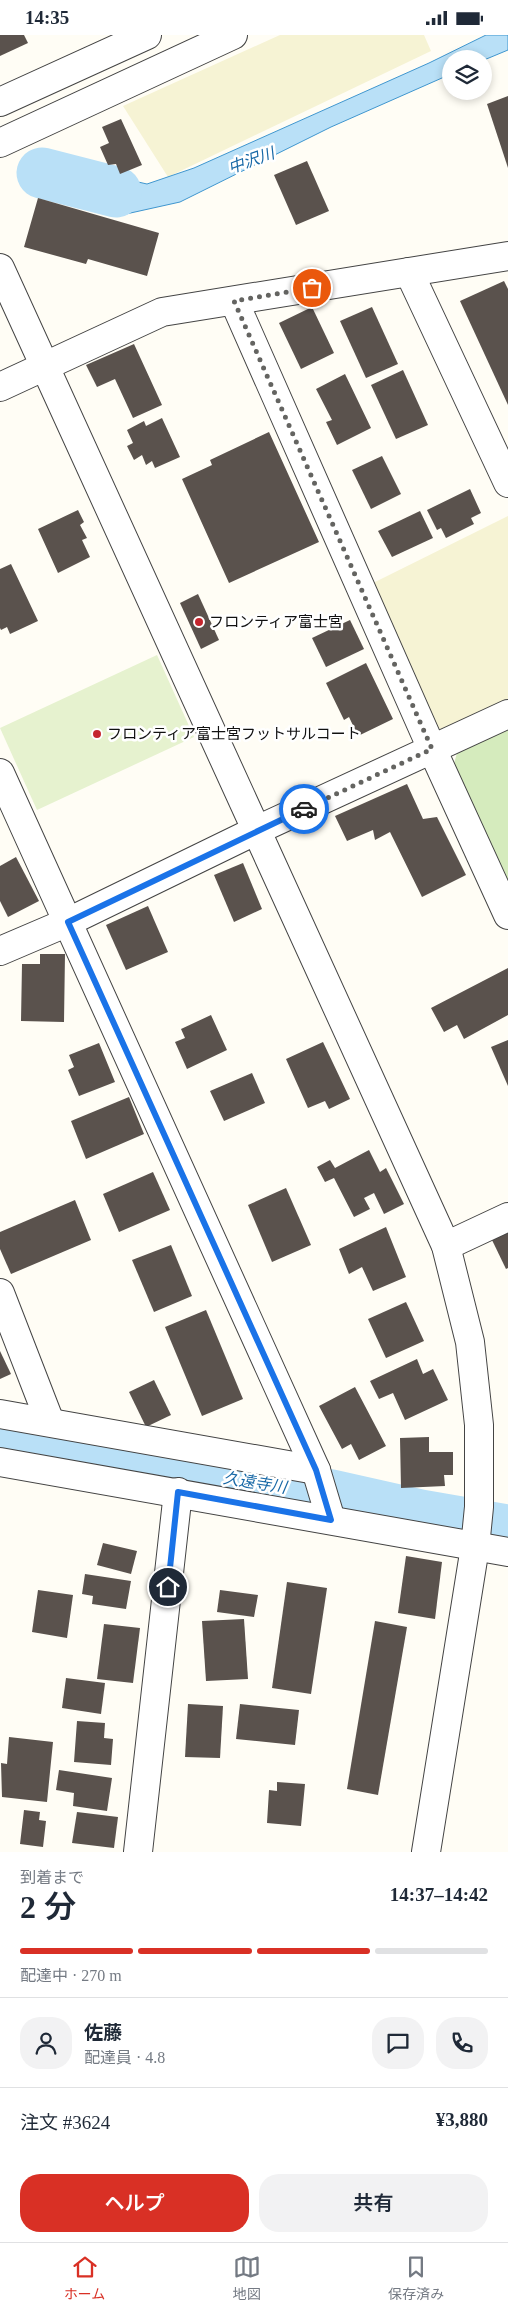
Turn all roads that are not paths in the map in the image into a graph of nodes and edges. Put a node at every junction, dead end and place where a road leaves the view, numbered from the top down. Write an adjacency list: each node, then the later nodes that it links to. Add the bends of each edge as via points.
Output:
1 (147, 35): 3 (street)
2 (233, 35): 4 (street)
3 (0, 101)
4 (0, 143)
5 (508, 256): 7 (street)
6 (0, 268): 9 (street)
7 (409, 272): 8 (street); 11 (street)
8 (234, 301): 9 (street, via 162,311); 13 (street)
9 (44, 367): 10 (street); 15 (street)
10 (0, 387)
11 (508, 483)
12 (508, 714): 13 (street)
13 (432, 749): 15 (street); 16 (street)
14 (0, 773): 17 (street)
15 (255, 831): 17 (street); 20 (street)
16 (508, 915)
17 (68, 922): 18 (street); 25 (street)
18 (0, 951)
19 (508, 1217): 20 (street)
20 (446, 1246): 28 (street, via 470,1342 479,1425 480,1507)
21 (0, 1293): 23 (street)
22 (0, 1414): 23 (street)
23 (50, 1422): 25 (street)
24 (1, 1468): 26 (street)
25 (316, 1474): 27 (street)
26 (178, 1492): 27 (street); 30 (street)
27 (328, 1513): 28 (street)
28 (475, 1543): 29 (street); 31 (street)
29 (508, 1553)
30 (138, 1852)
31 (426, 1852)

